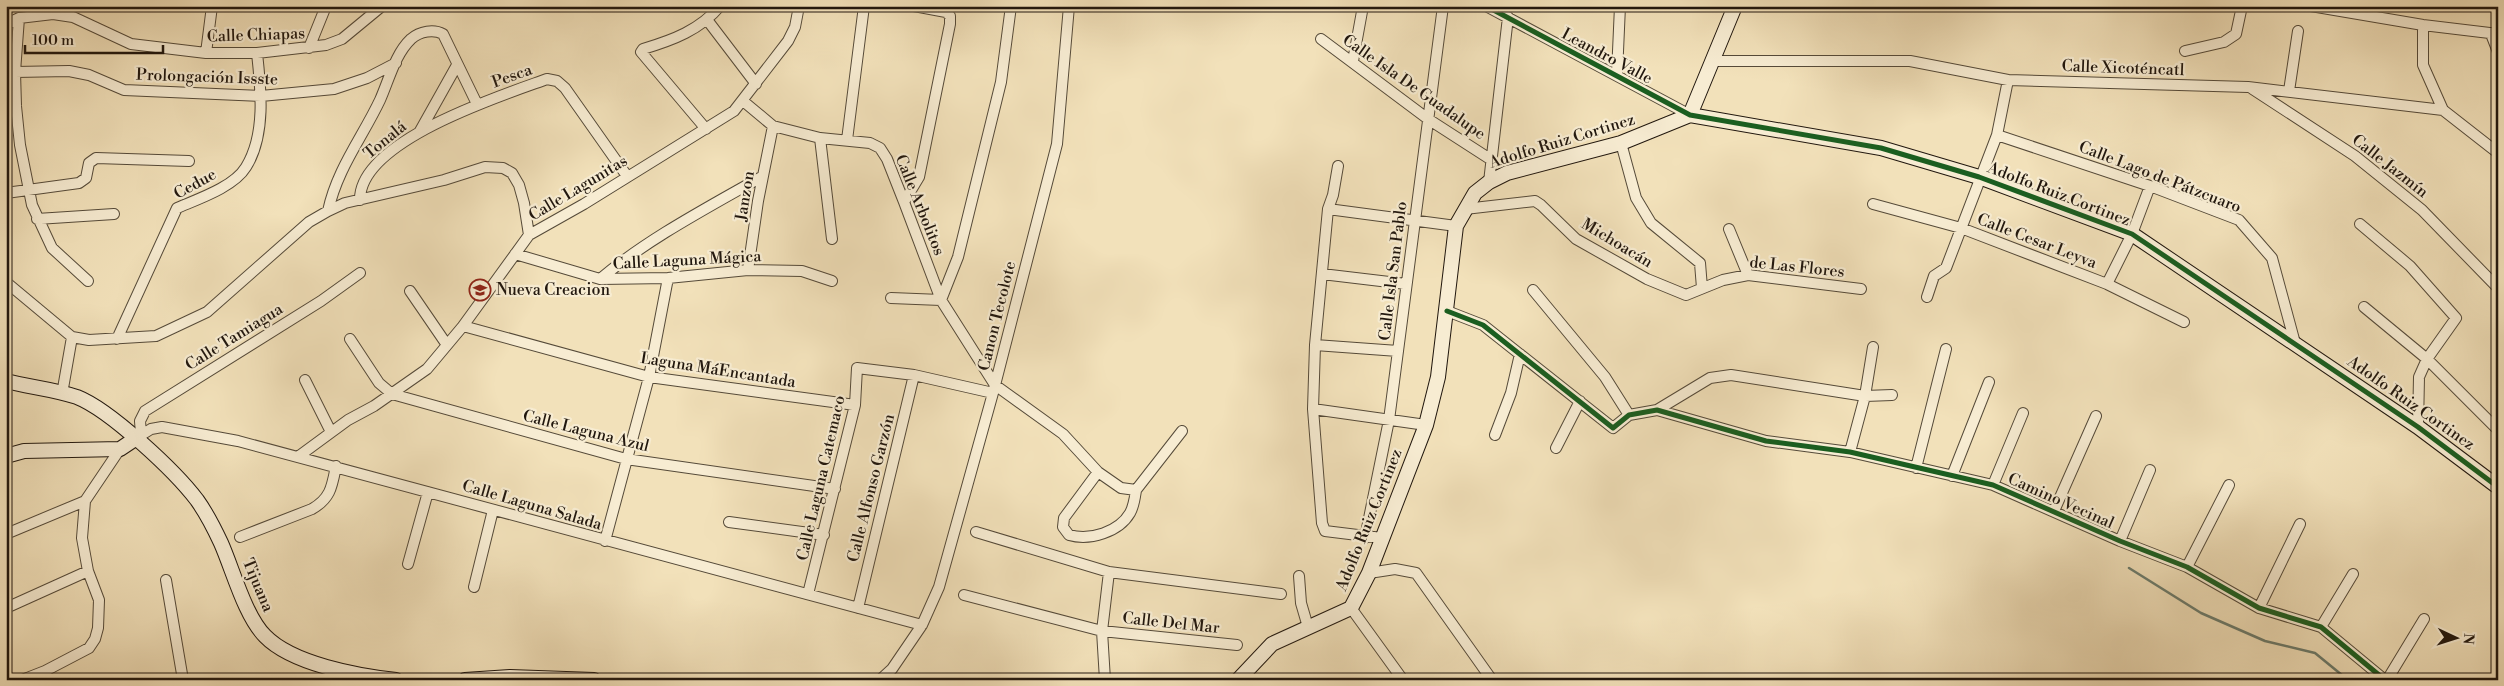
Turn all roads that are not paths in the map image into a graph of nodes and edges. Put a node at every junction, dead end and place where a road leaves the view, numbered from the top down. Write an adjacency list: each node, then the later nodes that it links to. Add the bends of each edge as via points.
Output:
1 (212, 6): 28 (street)
2 (326, 6): 25 (street)
3 (382, 6): 25 (street, Calle Chiapas, via 342,39)
4 (720, 6): 19 (street)
5 (799, 6): 37 (street, Calle Lagunitas, via 788,41)
6 (864, 6): 51 (street)
7 (914, 6): 65 (street, via 946,12 950,16 950,24 919,177)
8 (1011, 6): 99 (street, Calle Arbolitos, via 1001,82 958,257)
9 (1069, 6): 120 (street, Canon Tecolote, via 1057,144)
10 (1363, 6): 31 (street)
11 (1443, 6): 45 (street, Calle Isla San Pablo)
12 (1486, 6): 17 (street, Leandro Valle)
13 (1620, 6): 35 (street)
14 (1735, 6): 30 (street)
15 (2242, 6): 26 (street, via 2236,34 2224,42)
16 (2311, 6): 21 (street)
17 (1508, 17): 35 (street, Leandro Valle); 54 (street)
18 (19, 18): 20 (street, Calle Chiapas); 28 (street, Calle Chiapas, via 53,14 73,17 131,44); 34 (street)
19 (708, 21): 37 (street); 47 (street, via 673,40 643,49 642,54)
20 (6, 24)
21 (2422, 25): 23 (street); 43 (street, via 2423,65)
22 (2298, 31): 39 (street)
23 (2494, 34): 27 (street)
24 (1321, 39): 31 (street, Calle Isla De Guadalupe)
25 (309, 48): 29 (street, Calle Chiapas)
26 (2185, 51)
27 (2498, 52)
28 (206, 53): 29 (street, Calle Chiapas)
29 (257, 53): 40 (street, Cedue)
30 (1713, 61): 36 (street, Calle Xicoténcatl, via 1910,61); 44 (street)
31 (1353, 62): 45 (street, Calle Isla De Guadalupe)
32 (396, 63): 33 (street, via 412,38 437,31 449,42); 40 (street, Prolongación Issste, via 367,78 334,89); 69 (street, via 379,102 339,174)
33 (457, 65): 42 (street); 48 (street)
34 (15, 72): 40 (street, Prolongación Issste, via 69,71 89,75 124,90); 62 (street, via 20,145)
35 (1617, 74): 44 (street, Leandro Valle)
36 (2008, 80): 38 (street, Calle Xicoténcatl); 49 (street)
37 (756, 84): 41 (street, Calle Lagunitas)
38 (2248, 86): 39 (street, Calle Xicoténcatl); 93 (street, Calle Jazmín, via 2354,156 2422,210)
39 (2289, 91): 43 (street, Calle Xicoténcatl)
40 (261, 96): 106 (street, Cedue, via 256,144 246,168 220,189 177,208)
41 (743, 101): 46 (street, Calle Arbolitos); 47 (street, Calle Lagunitas, via 734,111)
42 (477, 104): 48 (street, Pesca); 57 (street, Pesca, via 547,79 557,81)
43 (2443, 110): 53 (street)
44 (1690, 115): 52 (street, Adolfo Ruiz Cortinez); 59 (street, Adolfo Ruiz Cortinez, via 1882,148)
45 (1428, 119): 54 (street, Calle Isla De Guadalupe); 72 (street, Calle Isla San Pablo)
46 (773, 126): 50 (street, Calle Arbolitos); 58 (street, Janzon)
47 (706, 129): 57 (street, Calle Lagunitas)
48 (420, 132): 64 (street, Tonalá, via 373,166 360,190)
49 (1997, 135): 59 (street); 61 (street, Calle Lago de Pátzcuaro)
50 (820, 138): 51 (street, Calle Arbolitos); 79 (street)
51 (847, 140): 65 (street, Calle Arbolitos, via 870,143 880,148)
52 (1621, 143): 60 (street, Adolfo Ruiz Cortinez, via 1507,173); 92 (street, via 1636,198 1651,223 1700,263)
53 (2498, 153)
54 (1490, 159): 60 (street)
55 (189, 161): 62 (street, via 96,158 88,163 86,178 79,183)
56 (1338, 166): 67 (street)
57 (627, 176): 77 (street, Calle Lagunitas)
58 (763, 176): 81 (street, Janzon); 86 (street, via 652,241)
59 (1979, 177): 75 (street); 78 (street, Adolfo Ruiz Cortinez)
60 (1489, 182): 68 (street, Adolfo Ruiz Cortinez, via 1475,193)
61 (2150, 186): 78 (street); 107 (street, Calle Lago de Pátzcuaro, via 2239,220 2272,258)
62 (29, 189): 63 (street); 71 (street)
63 (6, 193)
64 (360, 200): 69 (street); 77 (street, via 495,166 512,173 519,185)
65 (904, 202): 99 (street, Calle Arbolitos)
66 (1873, 204): 75 (street, Calle Cesar Leyva)
67 (1328, 209): 72 (street); 83 (street)
68 (1465, 209): 74 (street, Adolfo Ruiz Cortinez); 92 (street, Michoacán, via 1535,201 1576,239 1647,279 1686,295)
69 (328, 210): 106 (street, via 308,222 207,312 156,336)
70 (114, 214): 71 (street)
71 (37, 218): 87 (street, via 52,248)
72 (1414, 219): 74 (street); 90 (street, Calle Isla San Pablo)
73 (2360, 224): 114 (street, via 2410,266 2456,318)
74 (1456, 226): 101 (street, Adolfo Ruiz Cortinez)
75 (1961, 228): 91 (street, Calle Cesar Leyva); 97 (street, via 1946,268 1934,276)
76 (1729, 229): 84 (street)
77 (529, 234): 80 (street, Calle Lagunitas)
78 (2132, 234): 91 (street); 107 (street, Adolfo Ruiz Cortinez)
79 (832, 239)
80 (515, 254): 86 (street, Calle Laguna Mágica); 103 (street, Calle Lagunitas)
81 (748, 270): 85 (street, Calle Laguna Mágica); 88 (street, Calle Laguna Mágica, via 802,271)
82 (360, 273): 139 (street, Calle Tamiagua, via 145,412)
83 (1322, 274): 90 (street); 109 (street)
84 (1748, 275): 92 (street, de Las Flores); 94 (street, de Las Flores)
85 (668, 278): 86 (street, Calle Laguna Mágica); 116 (street)
86 (600, 279)
87 (88, 281)
88 (832, 281)
89 (6, 282): 104 (street)
90 (1406, 284): 112 (street, Calle Isla San Pablo)
91 (2106, 284): 102 (street, Calle Cesar Leyva)
92 (1702, 288)
93 (2498, 288)
94 (1861, 289)
95 (1533, 290): 130 (street, via 1605,377)
96 (410, 291): 108 (street)
97 (1927, 297)
98 (891, 298): 99 (street)
99 (941, 300): 120 (street, Calle Arbolitos)
100 (2364, 307): 114 (street)
101 (1447, 311): 113 (street, via 1483,324); 133 (street, Adolfo Ruiz Cortinez, via 1438,377)
102 (2184, 322)
103 (462, 326): 108 (street, Calle Lagunitas); 116 (street, Laguna MáEncantada)
104 (72, 337): 106 (street); 121 (street)
105 (350, 338): 122 (street, via 379,383)
106 (117, 339)
107 (2295, 343): 134 (street, Adolfo Ruiz Cortinez)
108 (448, 345): 122 (street, Calle Lagunitas, via 427,369)
109 (1315, 345): 112 (street); 127 (street)
110 (1873, 347): 124 (street)
111 (1946, 349): 147 (street)
112 (1398, 351): 132 (street, Calle Isla San Pablo)
113 (1520, 354): 125 (street); 138 (street, via 1511,393)
114 (2427, 359): 134 (street, via 2419,377); 135 (street)
115 (914, 375): 120 (street); 126 (street, Calle Laguna Catemaco, via 859,368); 183 (street, Calle Alfonso Garzón)
116 (649, 378): 126 (street, Laguna MáEncantada); 145 (street)
117 (305, 380): 137 (street)
118 (6, 381): 121 (street, Tijuana)
119 (1989, 382): 150 (street)
120 (994, 389): 149 (street, via 1063,434); 187 (street, Canon Tecolote, via 939,587)
121 (62, 394): 139 (street, Tijuana, via 90,404)
122 (392, 394): 137 (street, Calle Lagunitas); 145 (street, Calle Laguna Azul)
123 (1892, 395): 124 (street)
124 (1865, 396): 128 (street, via 1731,375 1710,378); 142 (street)
125 (1580, 401): 130 (street, Camino Vecinal, via 1613,428); 140 (street)
126 (855, 405): 154 (street, Calle Laguna Catemaco)
127 (1313, 409): 132 (street); 166 (street, via 1325,531)
128 (1657, 410): 130 (street, Camino Vecinal); 142 (street, Camino Vecinal, via 1766,441)
129 (2022, 413): 151 (street)
130 (1629, 415)
131 (2096, 416): 159 (street)
132 (1389, 420): 133 (street); 166 (street, Calle Isla San Pablo)
133 (1426, 425): 167 (street, Adolfo Ruiz Cortinez)
134 (2418, 427): 153 (street, Adolfo Ruiz Cortinez)
135 (2498, 430)
136 (1182, 431): 155 (street)
137 (330, 432): 144 (street, Calle Lagunitas)
138 (1495, 435)
139 (138, 437): 141 (street); 144 (street, Calle Laguna Salada, via 162,426 179,428); 195 (street, Tijuana, via 208,516 252,618 265,637 308,660 348,672)
140 (1556, 448)
141 (120, 449): 143 (street, via 24,451); 157 (street)
142 (1850, 452): 147 (street, Camino Vecinal)
143 (6, 456)
144 (299, 456): 146 (street, Calle Laguna Salada)
145 (626, 459): 154 (street, Calle Laguna Azul); 168 (street)
146 (336, 466): 156 (street, Calle Laguna Salada); 165 (street, via 330,494 323,502)
147 (1916, 468): 150 (street, Camino Vecinal)
148 (2150, 470): 169 (street)
149 (1098, 472): 155 (street, via 1121,488); 155 (street, via 1064,518 1063,527 1070,535 1088,537 1112,530 1124,522 1131,511)
150 (1952, 476): 151 (street, Camino Vecinal)
151 (1993, 485): 159 (street, Camino Vecinal)
152 (2229, 486): 171 (street)
153 (2498, 487)
154 (836, 489): 164 (street, Calle Laguna Catemaco)
155 (1136, 490)
156 (428, 492): 158 (street, Calle Laguna Salada); 170 (street)
157 (85, 501): 163 (street); 172 (street, via 82,538)
158 (493, 510): 168 (street, Calle Laguna Salada); 178 (street)
159 (2054, 511): 169 (street, Camino Vecinal)
160 (729, 522): 164 (street)
161 (2300, 524): 185 (street)
162 (976, 532): 173 (street)
163 (6, 534)
164 (824, 535): 179 (street, Calle Laguna Catemaco)
165 (240, 537)
166 (1365, 538): 167 (street)
167 (1382, 538): 174 (street, Adolfo Ruiz Cortinez)
168 (605, 541): 179 (street, Calle Laguna Salada)
169 (2120, 541): 171 (street, Camino Vecinal)
170 (408, 564)
171 (2187, 567): 185 (street, Camino Vecinal)
172 (88, 571): 182 (street); 192 (street, via 99,600 95,639 89,648)
173 (1108, 572): 180 (street); 190 (street)
174 (1369, 573): 184 (street, Adolfo Ruiz Cortinez); 202 (street, via 1395,569 1416,573)
175 (2353, 574): 189 (street)
176 (1299, 576): 188 (street, via 1301,603)
177 (166, 580): 194 (street)
178 (474, 587)
179 (808, 594): 183 (street, Calle Laguna Salada)
180 (1281, 594)
181 (964, 595): 190 (street, Calle Del Mar)
182 (6, 608)
183 (858, 608): 187 (street, Calle Laguna Salada)
184 (1351, 608): 188 (street, Adolfo Ruiz Cortinez); 201 (street)
185 (2259, 608): 189 (street, Camino Vecinal)
186 (2424, 619): 203 (street)
187 (922, 625): 198 (street, Canon Tecolote, via 892,669)
188 (1308, 627): 200 (street, Adolfo Ruiz Cortinez, via 1272,644)
189 (2321, 628): 203 (street, Camino Vecinal)
190 (1102, 631): 191 (street, Calle Del Mar); 199 (street)
191 (1237, 645)
192 (46, 676): 193 (street)
193 (22, 680)
194 (183, 680)
195 (396, 680)
196 (465, 680): 197 (street, via 510,677)
197 (594, 680)
198 (880, 680)
199 (1105, 680)
200 (1238, 680)
201 (1403, 680)
202 (1492, 680)
203 (2386, 680)

